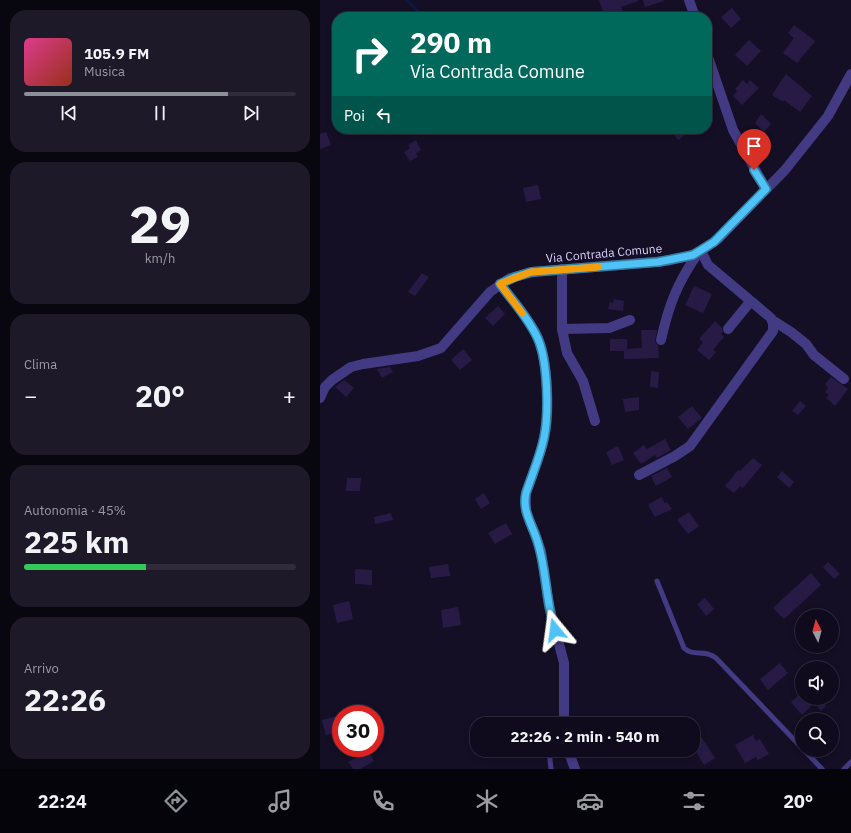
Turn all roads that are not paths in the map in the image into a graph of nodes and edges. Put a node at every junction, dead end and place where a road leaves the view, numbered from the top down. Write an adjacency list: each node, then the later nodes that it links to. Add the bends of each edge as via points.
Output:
1 (689, 0): 2 (street)
2 (693, 12)
3 (712, 69): 5 (street, via 731,124)
4 (851, 74): 5 (street, Via Contrada Comune, via 820,126)
5 (766, 189): 6 (street, Via Contrada Comune, via 718,239)
6 (699, 252): 7 (street, Via Contrada Comune, via 680,259 658,262); 9 (street, via 708,265); 14 (street, via 674,294)
7 (562, 270): 8 (street, Via Contrada Comune, via 528,273); 12 (street)
8 (500, 284): 16 (street, Via Contrada Comune, via 486,296 448,343 441,348 418,356 351,368 332,380); 20 (street, via 534,330 545,362 545,434 525,503 541,551 550,612 564,663)
9 (750, 302): 11 (street); 13 (street)
10 (630, 320): 12 (street, via 609,328)
11 (772, 320): 15 (street, via 806,344 814,355); 18 (street, via 772,334 690,446)
12 (562, 329): 17 (street, via 566,353 583,381)
13 (728, 329)
14 (661, 340)
15 (844, 379)
16 (320, 398)
17 (595, 421)
18 (639, 475)
19 (658, 581): 21 (lane, via 686,650 714,656)
20 (564, 717)
21 (795, 741)
22 (550, 757): 26 (lane)
23 (571, 757): 27 (street)
24 (811, 757): 28 (lane)
25 (851, 762): 29 (lane)
26 (551, 769)
27 (575, 769)
28 (822, 769)
29 (844, 769)

